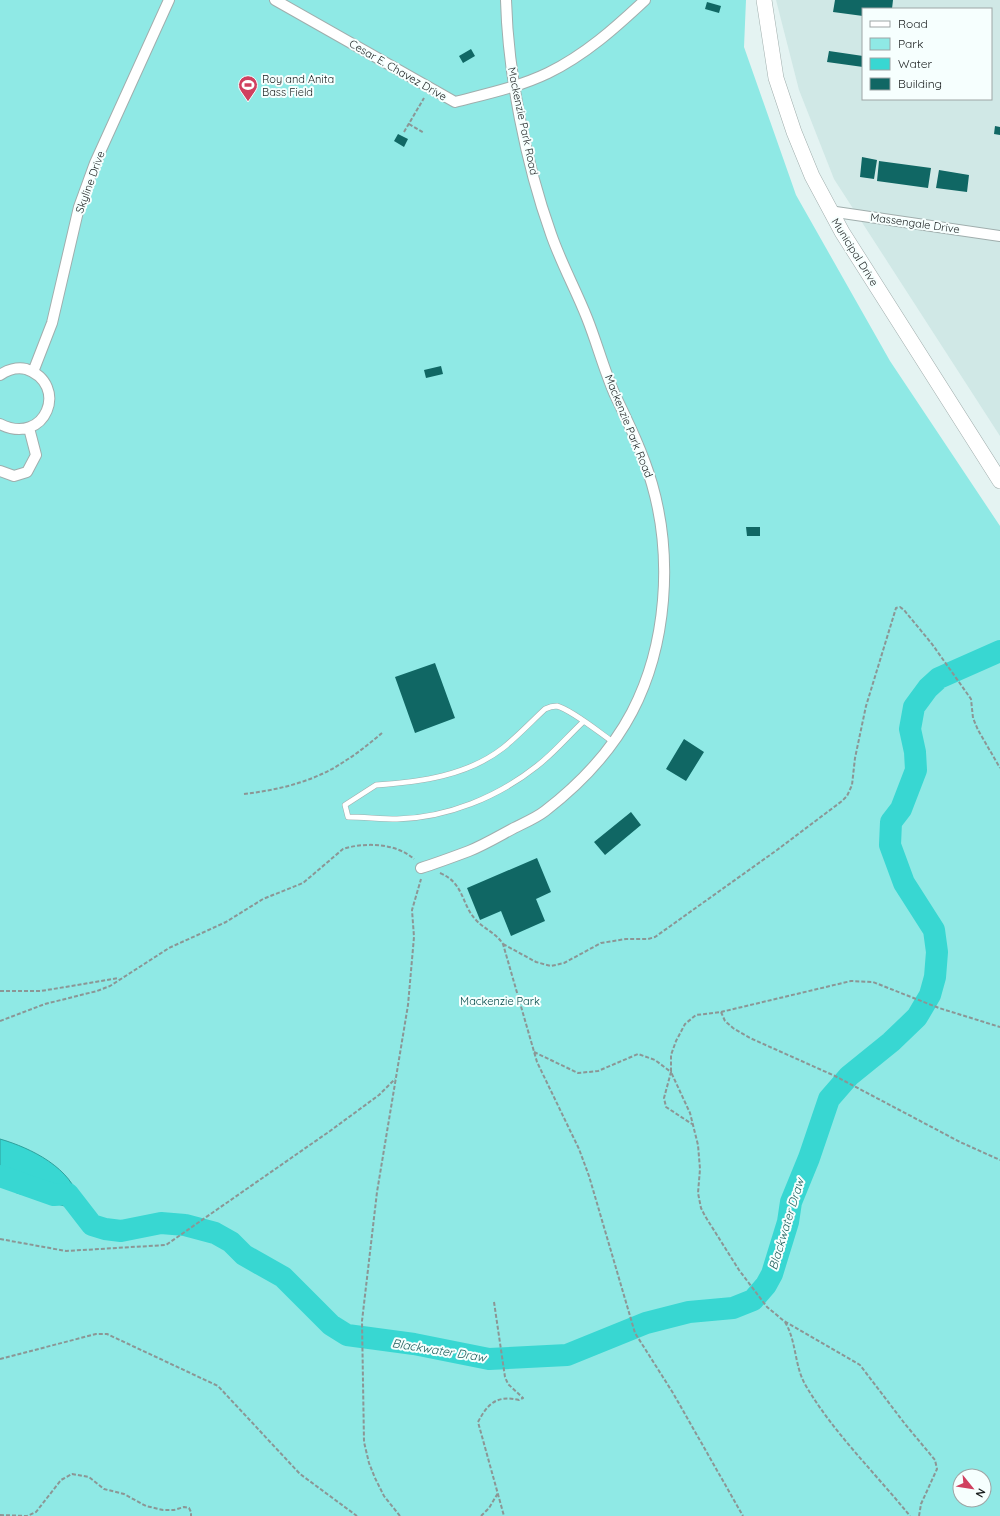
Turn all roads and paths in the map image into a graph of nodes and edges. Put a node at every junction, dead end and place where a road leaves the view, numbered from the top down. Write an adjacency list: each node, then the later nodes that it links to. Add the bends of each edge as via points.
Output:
1 (169, 0): 13 (street, Skyline Drive, via 92,170 79,207 52,323)
2 (275, 0): 7 (street, Cesar E. Chavez Drive)
3 (506, 0): 6 (street, Mackenzie Park Road, via 509,54)
4 (645, 0): 6 (street, Cesar E. Chavez Drive, via 614,30 573,60)
5 (764, 0): 11 (street, Municipal Drive, via 774,65 784,105)
6 (515, 86): 7 (street, Cesar E. Chavez Drive, via 455,102); 21 (street, Mackenzie Park Road, via 527,148 551,234 586,316 614,393 647,467 658,508 664,562 654,647 643,688)
7 (430, 88): 8 (path)
8 (409, 124): 9 (path); 10 (path)
9 (404, 132)
10 (424, 133)
11 (829, 211): 12 (street, Massengale Drive); 18 (street, Municipal Drive)
12 (1000, 236)
13 (33, 372): 14 (street, via 23,368); 16 (street, via 47,386 49,401 45,416)
14 (0, 375)
15 (0, 424): 16 (street, via 9,429)
16 (29, 428): 17 (street, via 36,455 27,472 14,476)
17 (0, 471)
18 (1000, 480)
19 (583, 722): 19 (lane, via 569,711 557,706 545,709 502,748 482,761 430,780 376,785 345,805 348,817 398,819 421,816 448,812 482,799 516,781 538,765); 21 (lane)
20 (382, 734): 23 (path, via 344,762 318,775 290,786)
21 (613, 742): 24 (street, Mackenzie Park Road, via 590,772 544,812 470,850)
22 (1000, 768): 26 (path, via 978,730 973,718 971,699 945,661 904,610 896,608 866,706 852,785 847,796 802,832 655,937 601,943 564,963 551,966 536,962)
23 (244, 794)
24 (421, 868): 27 (path, via 413,858 395,849 366,845 343,849 303,883 180,942); 34 (path, via 412,910 414,937 408,1005)
25 (434, 873): 26 (path, via 451,878 475,919)
26 (503, 944): 32 (path)
27 (120, 978): 28 (path, via 42,991); 30 (path, via 110,986 97,991 45,1004)
28 (0, 991)
29 (721, 1012): 31 (path, via 851,981 873,982 939,1008); 33 (path, via 696,1015 685,1024 671,1055); 36 (path, via 725,1022 733,1028 835,1076 960,1142)
30 (0, 1021)
31 (1000, 1027)
32 (534, 1052): 33 (path, via 578,1073 598,1071 638,1054 655,1060); 48 (path, via 589,1176 636,1333)
33 (671, 1072): 35 (path, via 688,1107); 35 (path, via 664,1104 670,1111)
34 (395, 1078): 37 (path, via 358,1111 166,1245 55,1250); 45 (path, via 376,1199 362,1321 362,1416 369,1463 384,1496)
35 (692, 1124): 39 (path, via 700,1157 698,1193 701,1208 748,1284 767,1307)
36 (1000, 1160)
37 (0, 1239)
38 (494, 1302): 41 (path, via 505,1377 508,1384 523,1398 507,1398 493,1402 478,1422)
39 (784, 1321): 49 (path, via 806,1387 852,1449); 50 (path, via 860,1365 935,1460 937,1469 920,1504)
40 (0, 1359): 44 (path, via 96,1334 106,1334 218,1386 300,1474)
41 (498, 1493): 46 (path); 47 (path)
42 (0, 1515): 43 (path, via 27,1516 36,1512 61,1480 72,1474 89,1477 104,1489 124,1494 146,1506 163,1510 189,1508)
43 (191, 1516)
44 (357, 1516)
45 (400, 1516)
46 (481, 1516)
47 (504, 1516)
48 (743, 1516)
49 (910, 1516)
50 (919, 1516)

